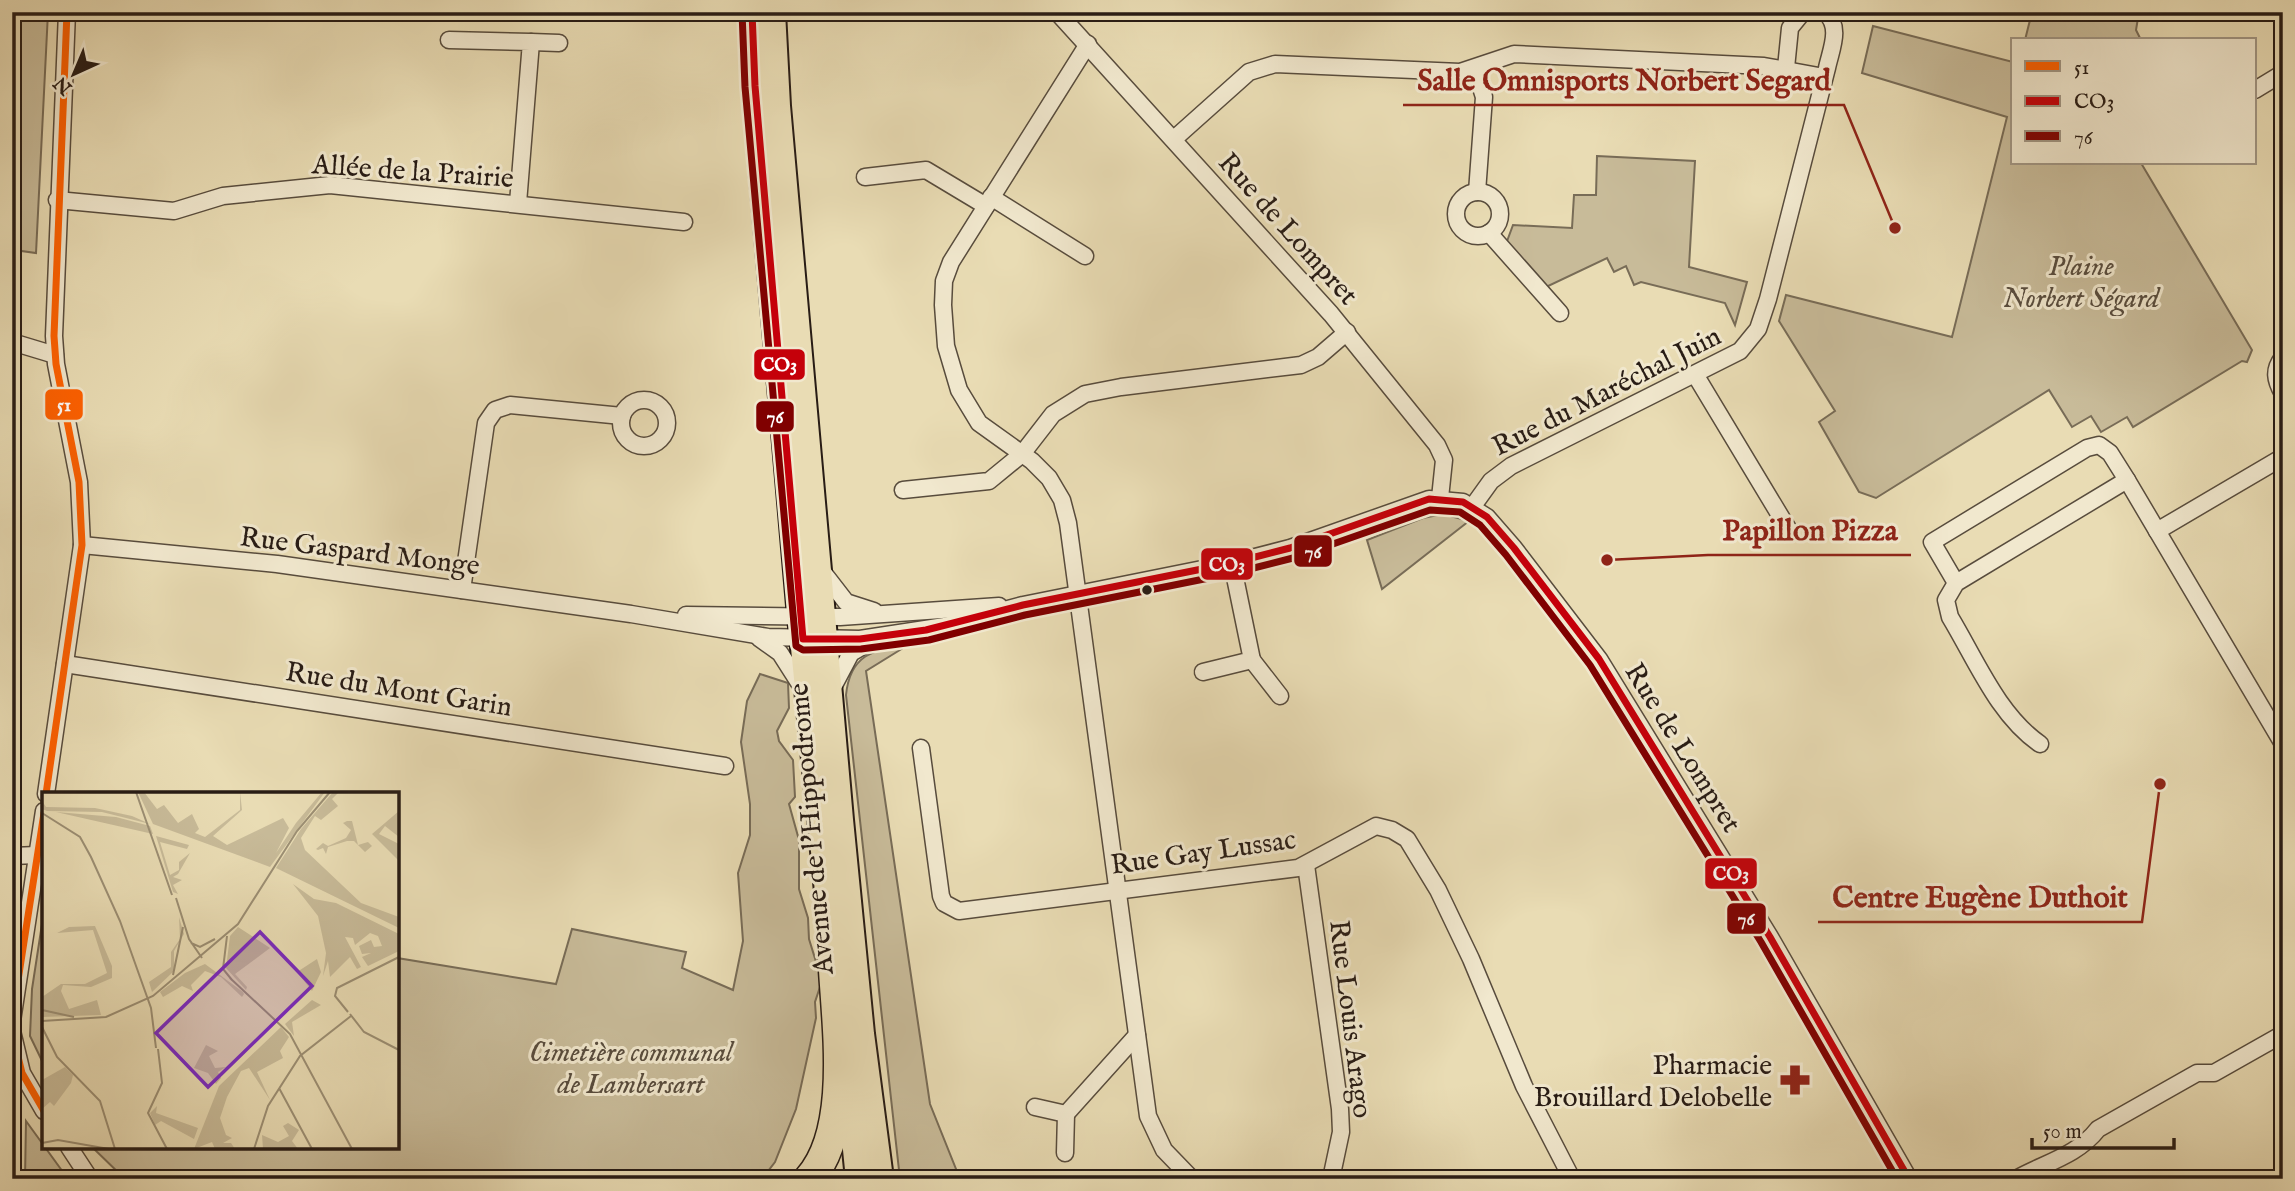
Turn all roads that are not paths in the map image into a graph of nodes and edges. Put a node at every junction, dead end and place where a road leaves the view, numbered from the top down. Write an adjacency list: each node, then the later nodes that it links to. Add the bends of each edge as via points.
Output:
1 (67, 12): 19 (street)
2 (752, 12): 50 (main road, Avenue de l'Hippodrome, via 755,86)
3 (772, 12): 42 (main road, Avenue de l'Hippodrome)
4 (1058, 12): 10 (street, Rue de Lompret)
5 (1803, 12): 11 (street, via 1790,28)
6 (1825, 12): 14 (street, Rue du Maréchal Juin, via 1836,31)
7 (449, 40): 8 (street)
8 (531, 42): 9 (street); 21 (street)
9 (559, 43)
10 (1088, 44): 16 (street, Rue de Lompret); 20 (street)
11 (1786, 68): 12 (street, via 1514,54); 14 (street)
12 (1475, 69): 16 (street, via 1266,65 1240,79); 18 (street, via 1484,97)
13 (2283, 73): 15 (street)
14 (1824, 77): 30 (street, Rue du Maréchal Juin, via 1758,328 1740,351)
15 (2256, 89)
16 (1174, 139): 26 (street, Rue de Lompret)
17 (865, 177): 20 (street, via 926,170)
18 (1477, 192): 23 (street, via 1488,194 1499,208 1497,224); 23 (street, via 1460,201 1457,221 1470,234)
19 (57, 200): 21 (street, Allée de la Prairie, via 174,211 231,195 330,185); 28 (street)
20 (988, 202): 24 (street); 33 (street, via 944,281 946,346 959,390 972,414)
21 (518, 203): 22 (street, Allée de la Prairie)
22 (684, 222)
23 (1489, 233): 25 (street)
24 (1085, 256)
25 (1560, 313)
26 (1347, 332): 33 (street, via 1301,365 1085,394 1053,414); 37 (street, Rue de Lompret, via 1441,452)
27 (12, 342): 28 (street)
28 (55, 355): 41 (street, via 79,482)
29 (2283, 357): 31 (street, via 2275,379)
30 (1696, 376): 38 (street, Rue du Maréchal Juin, via 1511,466 1491,481); 40 (street)
31 (2283, 394)
32 (622, 416): 45 (street, via 510,405 495,410 486,423)
33 (1022, 454): 36 (street, via 989,481); 46 (street, via 1049,478 1062,500)
34 (2283, 457): 39 (street)
35 (2127, 480): 39 (street); 44 (street); 44 (street, via 2110,453 2099,445 2063,463 1932,542)
36 (903, 490)
37 (1440, 498): 38 (street, Rue Gaspard Monge); 43 (street, Rue Gaspard Monge)
38 (1473, 506): 85 (street, Rue de Lompret, via 1514,548 1604,667 1770,937)
39 (2157, 531): 59 (street)
40 (1790, 532)
41 (82, 545): 45 (street, Rue Gaspard Monge, via 277,564); 54 (street)
42 (817, 564): 48 (street, via 846,602 863,609); 50 (main road, Avenue de l'Hippodrome)
43 (1231, 564): 46 (street, Rue Gaspard Monge); 53 (street)
44 (1956, 583): 58 (street, via 1946,600 1950,617 2009,716)
45 (462, 590): 49 (street, Rue Gaspard Monge)
46 (1079, 594): 47 (street, Rue Gaspard Monge); 67 (street)
47 (1023, 605): 48 (street, Rue Gaspard Monge); 52 (street, Rue Gaspard Monge, via 961,623)
48 (908, 613): 50 (street, Rue Gaspard Monge)
49 (631, 614): 50 (street, Rue Gaspard Monge); 51 (street, Rue Gaspard Monge)
50 (813, 628): 51 (street, Rue Gaspard Monge); 52 (street, Rue Gaspard Monge); 57 (main road, Avenue de l'Hippodrome)
51 (751, 634): 57 (street, via 772,646 788,663)
52 (879, 637): 57 (street, via 860,645 844,662)
53 (1252, 660): 55 (street); 56 (street)
54 (65, 664): 61 (street, Rue du Mont Garin); 62 (street)
55 (1203, 672)
56 (1280, 696)
57 (820, 709): 68 (main road, Avenue de l'Hippodrome); 81 (main road, Avenue de l'Hippodrome)
58 (2040, 744)
59 (2283, 744)
60 (921, 748): 67 (street, Rue Gay Lussac, via 942,897 950,907 968,911)
61 (725, 766)
62 (46, 792)
63 (42, 824): 64 (street)
64 (37, 855): 65 (street); 69 (street)
65 (12, 856)
66 (1306, 865): 67 (street, Rue Gay Lussac); 83 (street, Rue Louis Arago, via 1340,1109 1341,1132); 84 (street, Rue Gay Lussac, via 1376,826 1407,839 1454,922 1524,1086)
67 (1117, 890): 72 (street)
68 (833, 951): 79 (highway, via 838,1102 827,1152); 80 (main road, Avenue de l'Hippodrome)
69 (12, 1021)
70 (12, 1031): 74 (street, via 22,1073)
71 (2283, 1034): 86 (street, via 2214,1073 2197,1073 2098,1129 2088,1142)
72 (1137, 1035): 75 (street); 82 (street, via 1152,1128 1164,1150)
73 (1035, 1107): 75 (street)
74 (42, 1108)
75 (1066, 1114): 77 (street)
76 (70, 1149): 78 (street)
77 (1065, 1153)
78 (90, 1179)
79 (809, 1179)
80 (859, 1179)
81 (880, 1179)
82 (1192, 1179)
83 (1331, 1179)
84 (1572, 1179)
85 (1909, 1179)
86 (2016, 1179)

